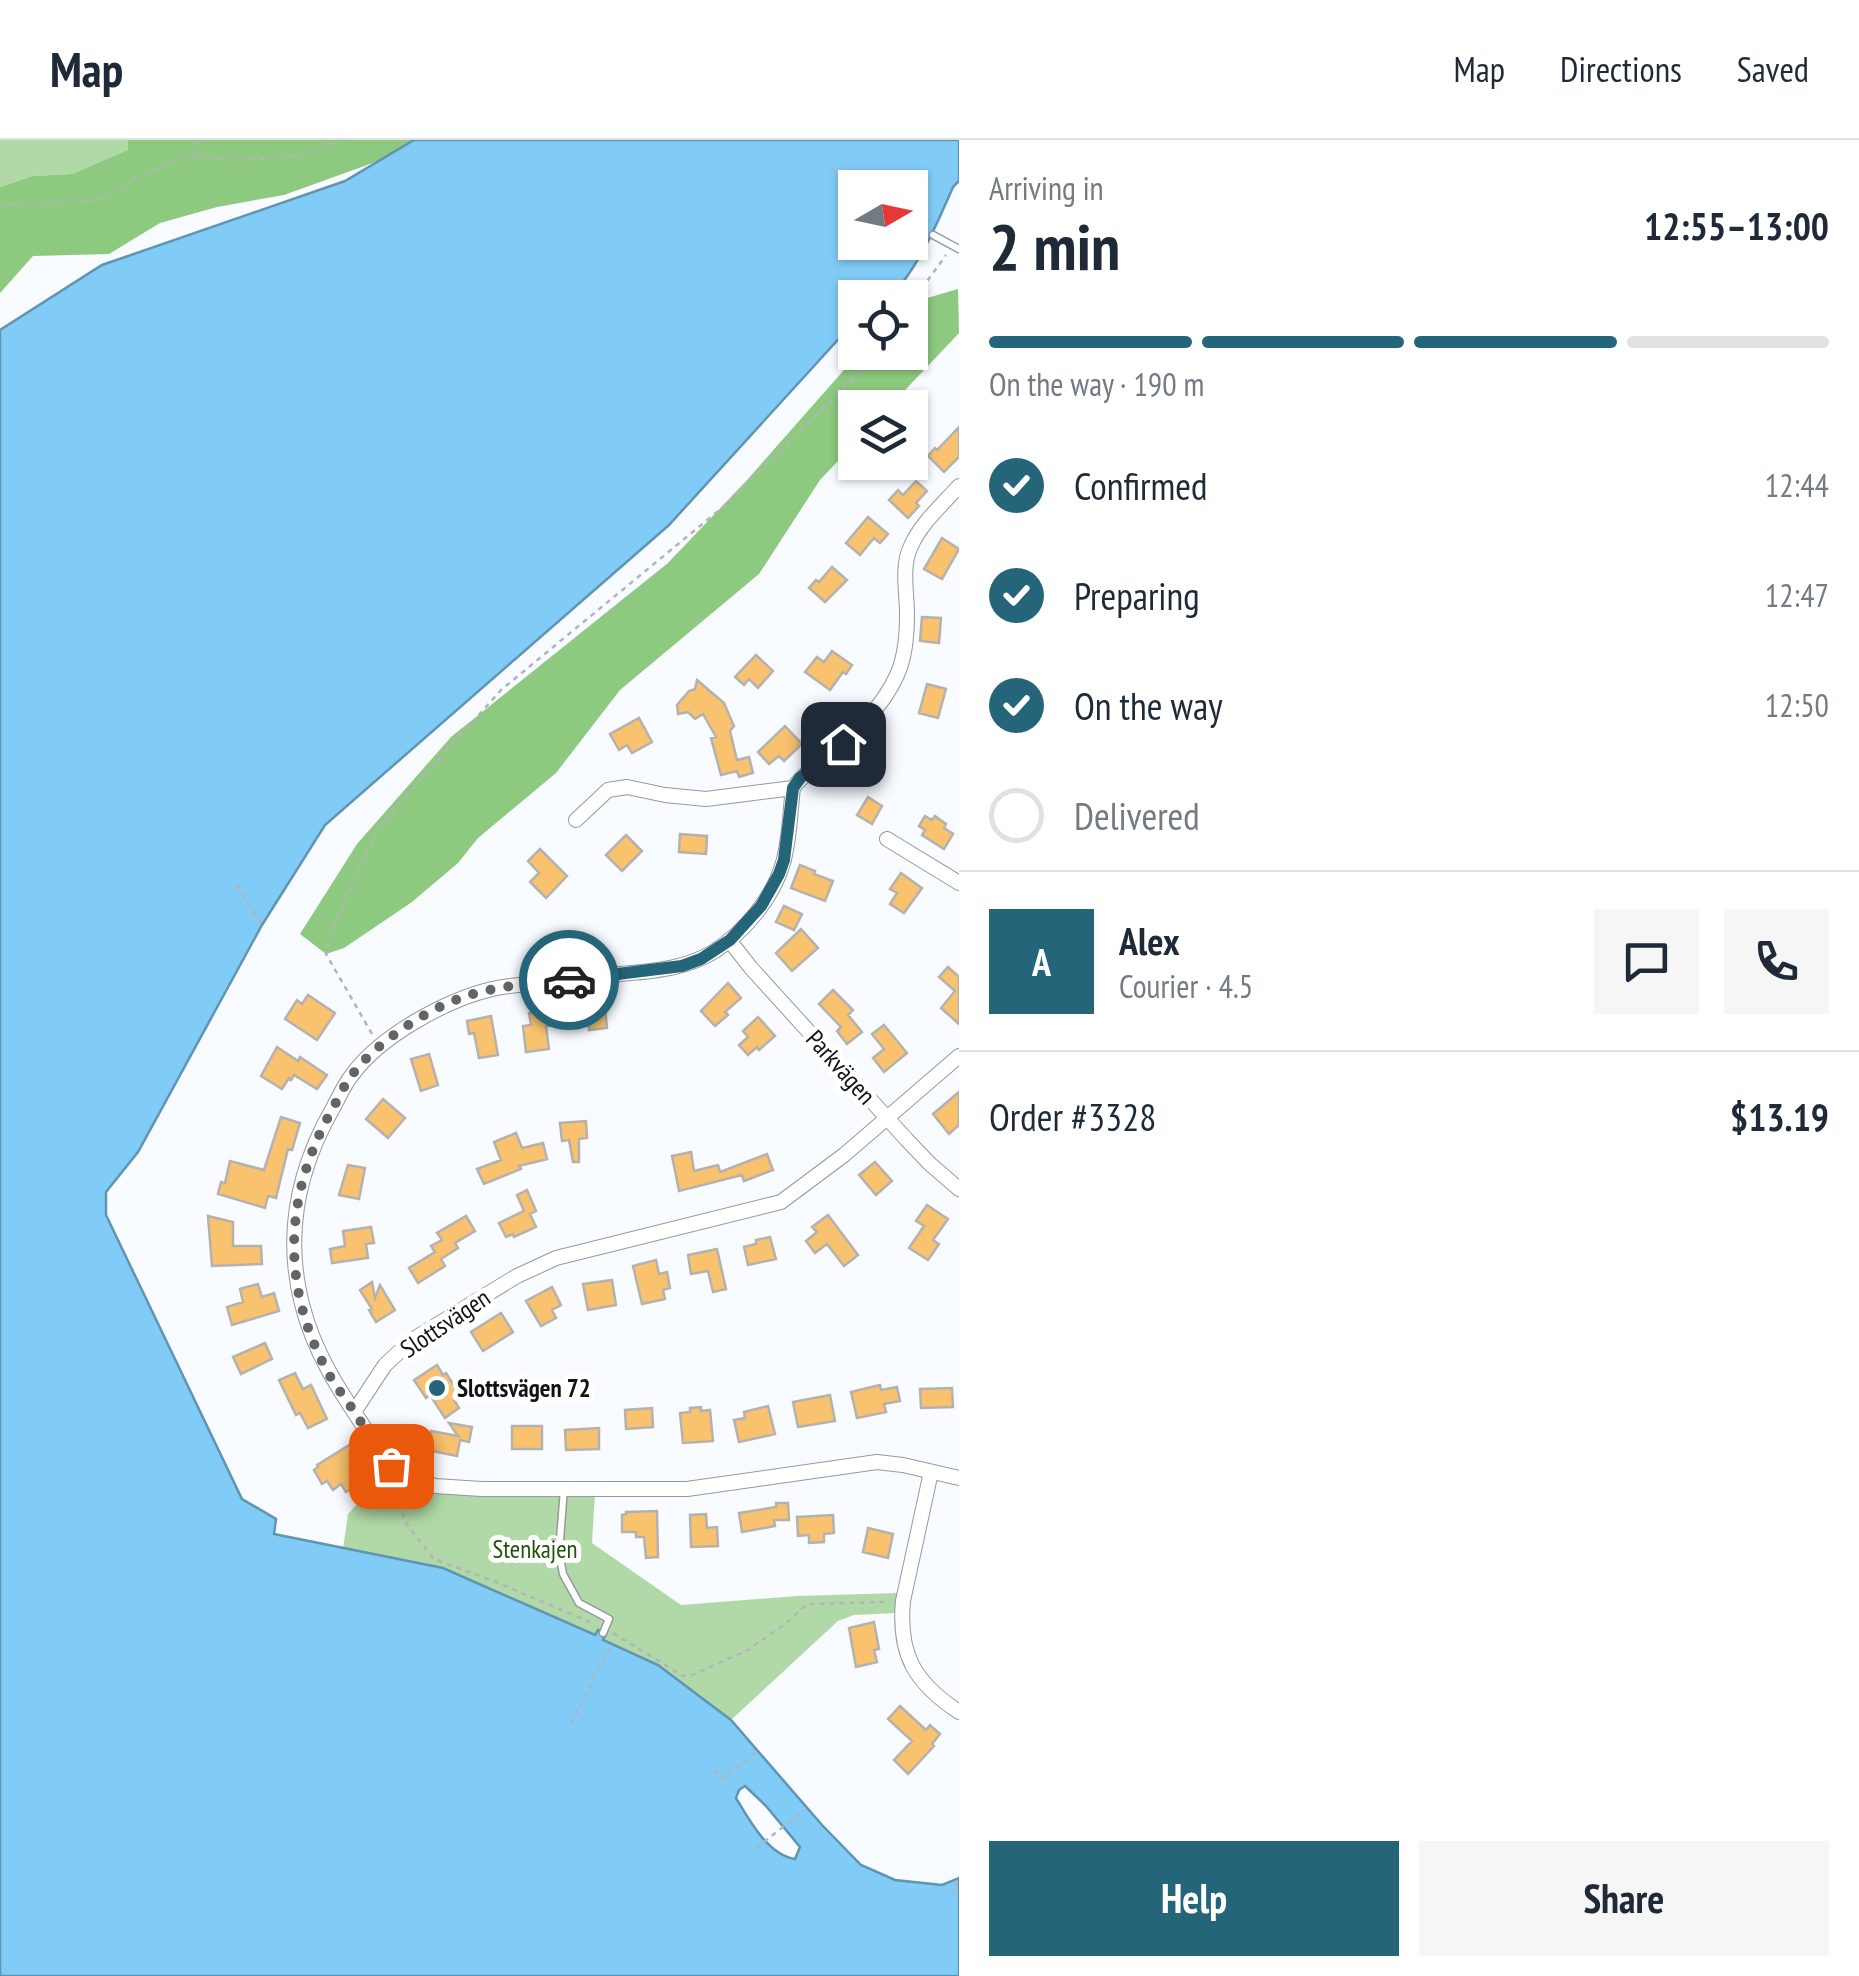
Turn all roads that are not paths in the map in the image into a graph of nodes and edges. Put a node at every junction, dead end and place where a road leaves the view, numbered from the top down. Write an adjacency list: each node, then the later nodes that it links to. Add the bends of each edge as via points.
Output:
1 (933, 235): 2 (lane)
2 (956, 247)
3 (959, 486): 4 (street, via 910,548 898,674 853,733)
4 (793, 788): 5 (street, via 706,799 626,787 608,790); 8 (street, via 779,874)
5 (576, 820)
6 (888, 839): 7 (street)
7 (959, 882)
8 (730, 940): 10 (street, Parkvägen); 12 (street, via 682,966 462,997 420,1018 352,1073 316,1137 296,1200 293,1238 302,1305 317,1350)
9 (959, 1056): 10 (street, Slottsvägen)
10 (888, 1119): 11 (street, Parkvägen); 12 (street, Slottsvägen, via 781,1202 556,1258 516,1276 412,1340 385,1364)
11 (959, 1189)
12 (354, 1412): 15 (street, via 391,1466 409,1477 482,1490)
13 (931, 1472): 14 (street); 15 (street, via 877,1462 686,1489); 17 (street, via 901,1621 907,1657 925,1685)
14 (959, 1478)
15 (564, 1490): 16 (lane, via 558,1552 563,1574 579,1603 609,1619)
16 (604, 1630)
17 (959, 1712)

